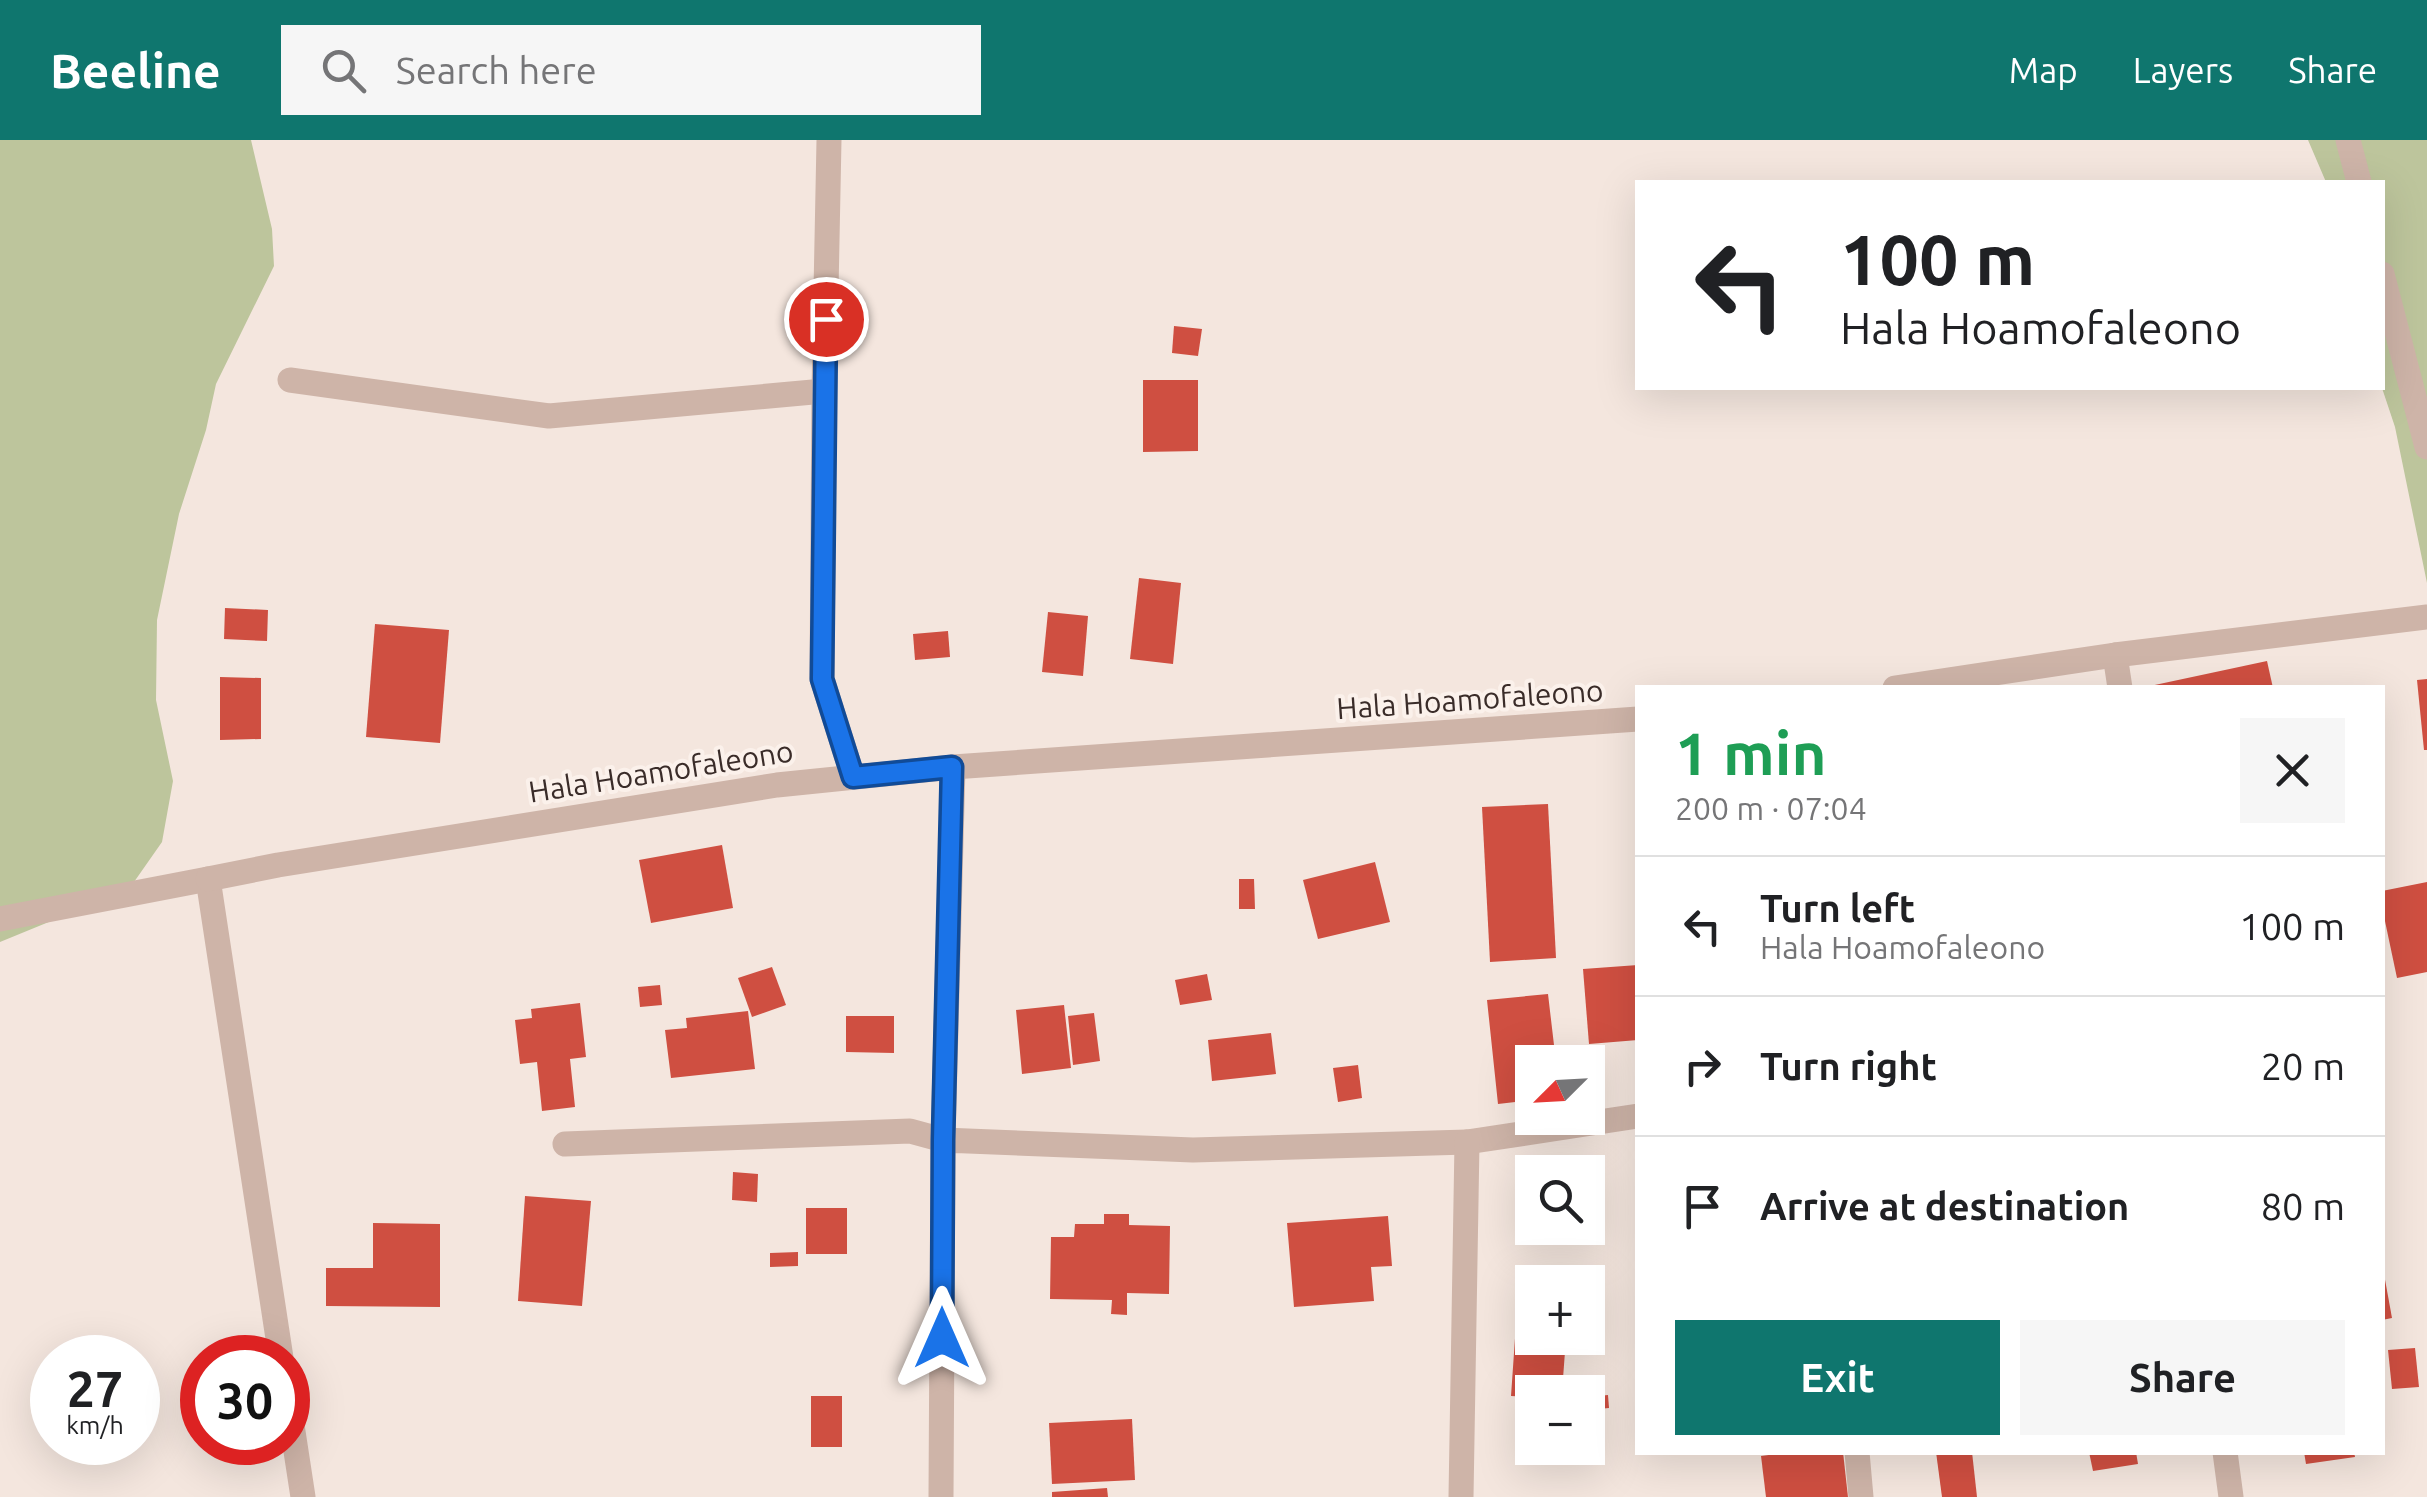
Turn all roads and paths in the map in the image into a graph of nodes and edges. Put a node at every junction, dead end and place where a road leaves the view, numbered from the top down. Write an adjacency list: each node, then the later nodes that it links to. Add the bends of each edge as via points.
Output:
1 (829, 140): 6 (street)
2 (2348, 140): 3 (street)
3 (2358, 180)
4 (2385, 286): 7 (street)
5 (290, 380): 6 (street, via 549,416)
6 (824, 391): 14 (street, via 822,679)
7 (2427, 447)
8 (2427, 616): 9 (street)
9 (2115, 655): 10 (street); 11 (street)
10 (1916, 685)
11 (2120, 685)
12 (1635, 720): 13 (street, Hala Hoamofaleono)
13 (952, 767): 14 (street, Hala Hoamofaleono); 18 (street)
14 (853, 777): 15 (street, Hala Hoamofaleono)
15 (208, 879): 16 (street, Hala Hoamofaleono); 21 (street)
16 (0, 919)
17 (1635, 1116): 19 (street)
18 (943, 1140): 19 (street, via 1193,1150); 20 (street, via 910,1131); 26 (street)
19 (1467, 1142): 27 (street)
20 (565, 1144)
21 (277, 1335)
22 (1857, 1455): 28 (street)
23 (2225, 1455): 29 (street)
24 (297, 1465): 25 (street)
25 (302, 1497)
26 (941, 1497)
27 (1461, 1497)
28 (1860, 1497)
29 (2232, 1497)

